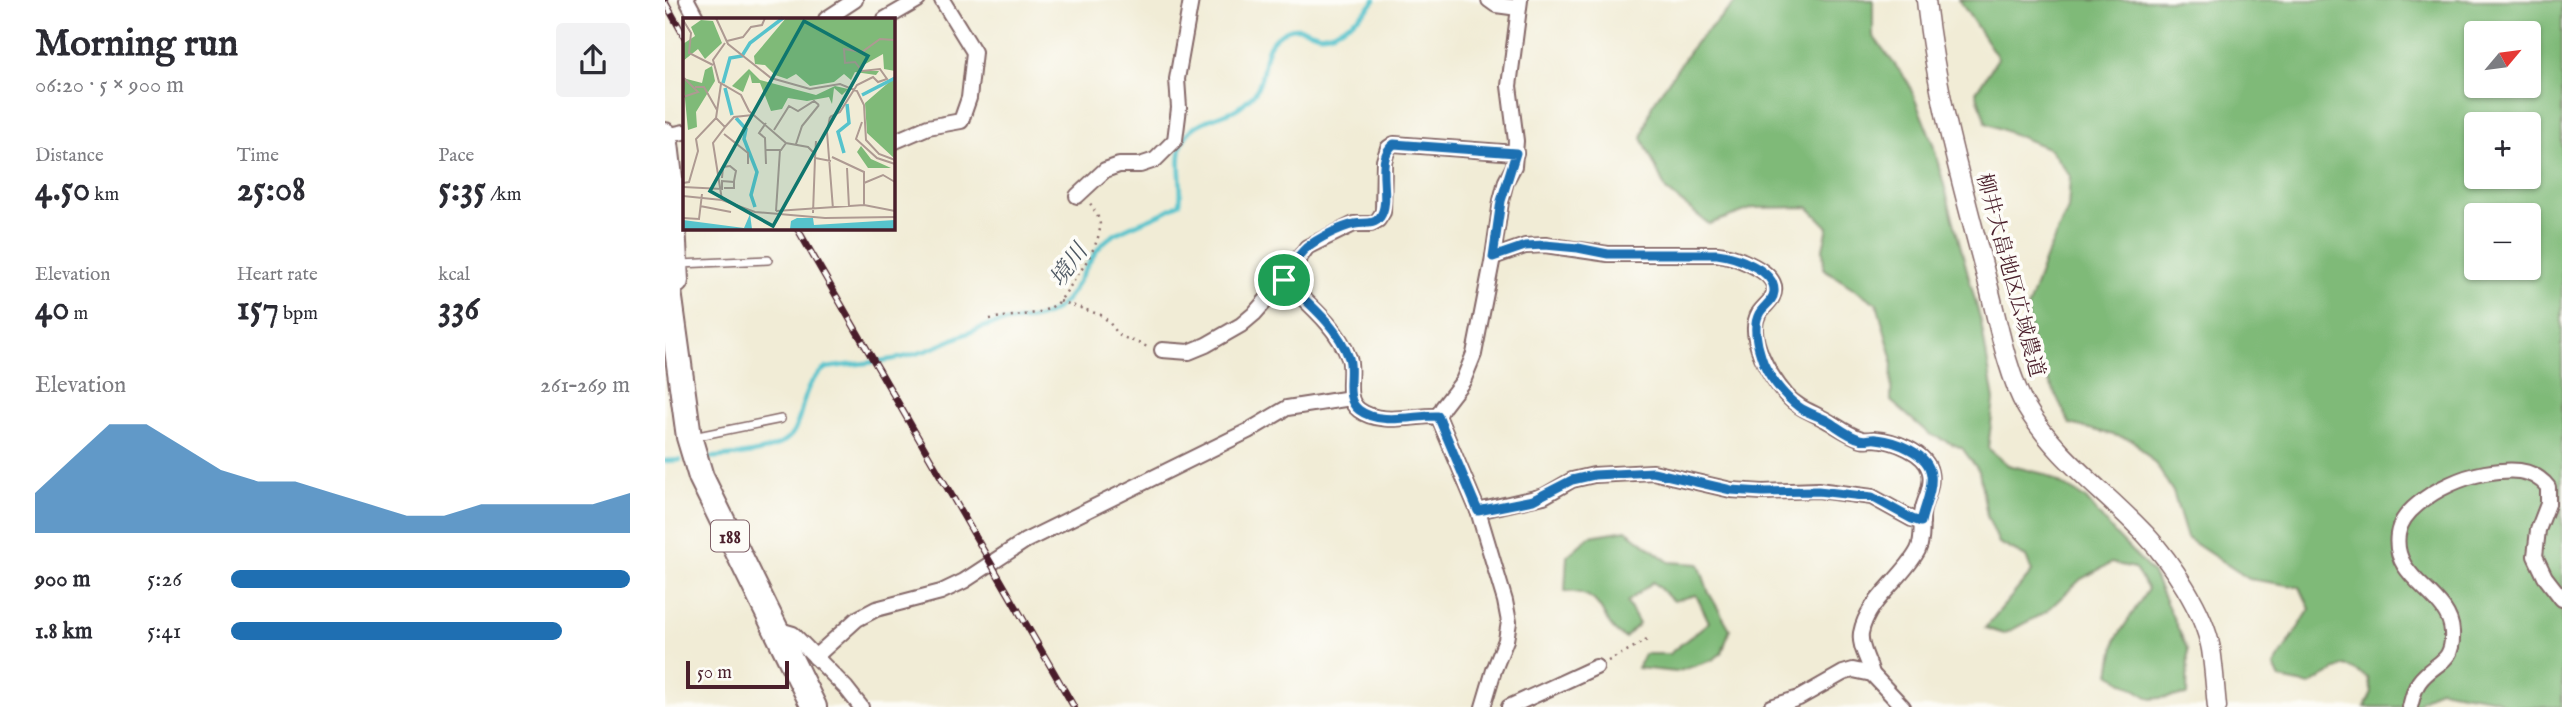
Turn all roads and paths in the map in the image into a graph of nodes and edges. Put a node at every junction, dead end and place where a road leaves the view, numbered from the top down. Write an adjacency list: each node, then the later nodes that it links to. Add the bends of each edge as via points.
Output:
1 (687, 0): 9 (street)
2 (855, 0): 10 (street)
3 (918, 0): 11 (street)
4 (942, 0): 14 (street, via 974,52 969,98 961,121 928,127)
5 (1191, 0): 16 (street, via 1177,79 1175,140 1155,160 1105,170)
6 (1489, 0): 8 (street, via 1496,5)
7 (1926, 0): 42 (street, 柳井大畠地区広域農道, via 1932,56 1956,161 2024,404 2064,458 2144,533 2174,568 2211,646)
8 (1519, 4): 15 (street, via 1509,86)
9 (696, 18)
10 (828, 18)
11 (887, 18)
12 (683, 132): 13 (street)
13 (665, 136): 19 (highway, 188)
14 (894, 142)
15 (1516, 153): 17 (street, via 1501,201); 20 (street, via 1394,144 1384,161 1383,212 1378,220 1354,224 1307,247)
16 (1080, 194): 21 (path, via 1099,220 1099,232)
17 (1493, 257): 25 (street, via 1473,354 1463,381); 29 (street, via 1525,246 1545,245 1608,254 1717,254 1729,255 1767,274 1774,286 1773,296 1758,315 1756,327 1766,367 1800,408 1850,435 1901,446 1927,462 1931,475)
18 (768, 260): 19 (lane)
19 (668, 265): 27 (highway, 188)
20 (1284, 280): 23 (street, via 1254,314 1217,338 1189,352); 24 (street, via 1337,334 1351,367)
21 (1060, 301): 22 (path, via 1038,314); 23 (path, via 1101,315 1119,336)
22 (990, 319)
23 (1162, 350)
24 (1351, 398): 25 (street, via 1358,409 1369,414 1402,420); 33 (street, via 1286,408 1025,541 964,581 857,619)
25 (1438, 416): 28 (street)
26 (781, 419): 27 (lane)
27 (689, 437): 31 (highway, 188, via 701,477)
28 (1478, 511): 29 (street, via 1533,500 1572,480 1594,475 1653,472 1731,490 1872,497); 38 (street, via 1509,622)
29 (1921, 522): 35 (street, via 1916,553 1865,621 1861,646)
30 (2562, 599): 43 (street, via 2535,556 2538,530 2548,505 2548,487 2540,477 2518,470 2483,473 2430,495 2408,513 2399,528 2396,548 2404,566 2443,608 2452,627 2453,648 2419,682)
31 (775, 629): 33 (street, via 793,634); 36 (highway, 188)
32 (1647, 640): 34 (path)
33 (815, 657): 37 (street)
34 (1596, 667): 39 (street)
35 (1872, 674): 40 (street, via 1843,673 1799,698); 41 (street)
36 (814, 707)
37 (861, 707)
38 (1483, 707)
39 (1509, 707)
40 (1771, 707)
41 (1903, 707)
42 (2217, 707)
43 (2410, 707)

